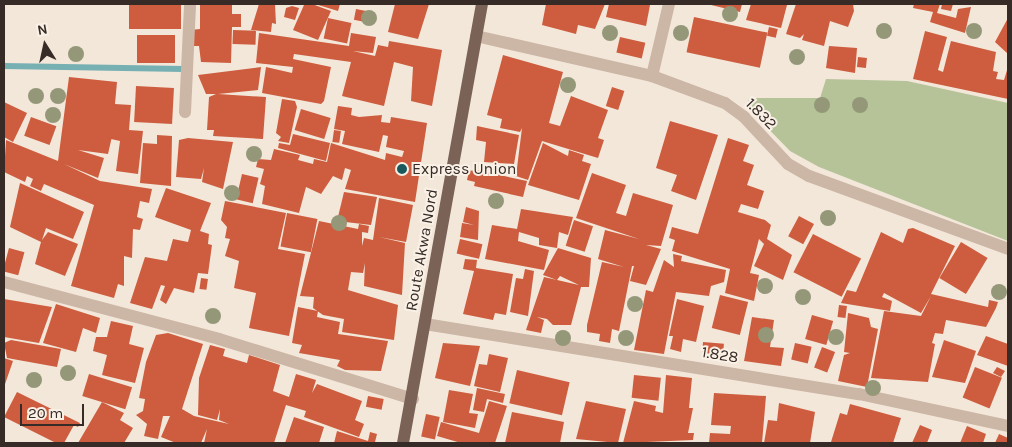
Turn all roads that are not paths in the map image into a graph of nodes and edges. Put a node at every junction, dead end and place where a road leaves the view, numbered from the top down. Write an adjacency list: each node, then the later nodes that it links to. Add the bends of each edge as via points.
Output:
1 (190, 4): 6 (street)
2 (482, 4): 4 (main road, Route Akwa Nord)
3 (670, 4): 5 (street)
4 (476, 36): 5 (street, 1.832); 9 (main road, Route Akwa Nord)
5 (652, 76): 7 (street, 1.832, via 735,108 770,148 809,176)
6 (185, 112)
7 (1008, 249)
8 (4, 282): 10 (street, via 219,339)
9 (425, 324): 10 (main road, Route Akwa Nord); 11 (street, 1.828, via 859,394)
10 (413, 399): 12 (main road, Route Akwa Nord)
11 (1008, 426)
12 (403, 443)

